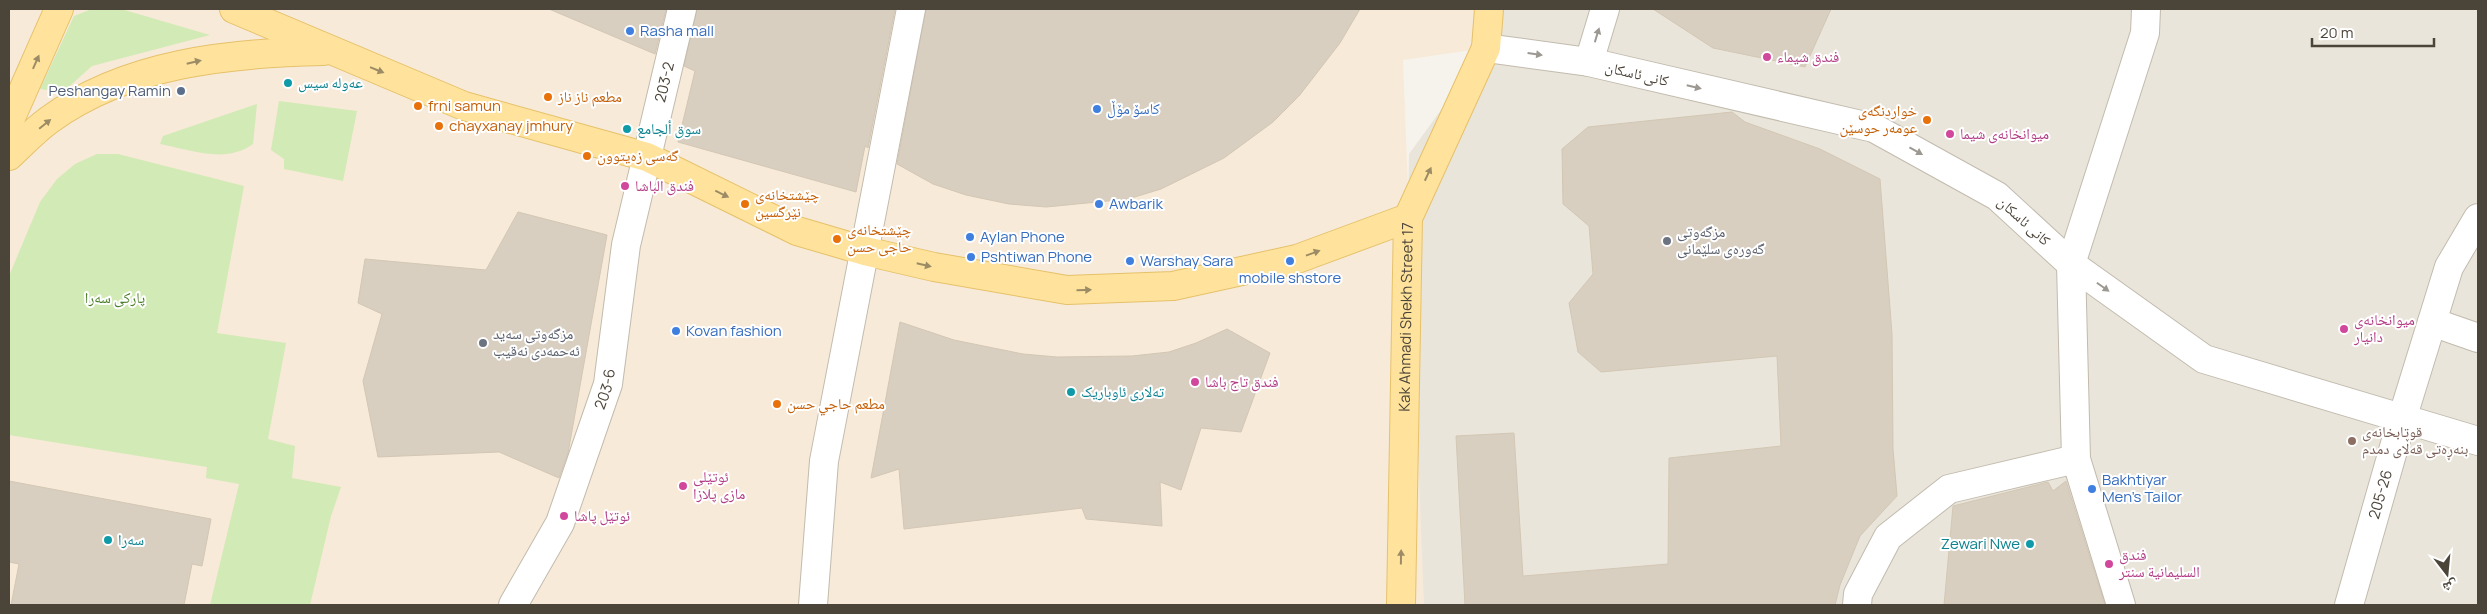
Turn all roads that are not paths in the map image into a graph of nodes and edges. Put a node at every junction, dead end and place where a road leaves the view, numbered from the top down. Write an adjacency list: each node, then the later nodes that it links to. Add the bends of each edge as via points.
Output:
1 (59, 9): 11 (main road, one-way to 1)
2 (682, 9): 13 (street, 203-2)
3 (911, 9): 16 (street)
4 (1490, 9): 8 (main road, Kak Ahmadi Shekh Street 17)
5 (1605, 9): 10 (street, one-way to 5)
6 (2146, 9): 17 (street, via 2145,33)
7 (247, 12): 9 (main road)
8 (1486, 48): 10 (street, کانی ئاسکان, one-way to 10); 14 (main road, Kak Ahmadi Shekh Street 17, one-way to 8)
9 (332, 51): 12 (main road, one-way to 9, via 49,120 97,92 156,70 205,59 267,52); 13 (main road, one-way to 13, via 464,106)
10 (1589, 62): 17 (street, کانی ئاسکان, one-way to 17, via 1874,128 1997,196)
11 (9, 122)
12 (9, 156)
13 (647, 157): 16 (main road, one-way to 16, via 796,231); 23 (street, 203-6, via 626,245 608,384 560,523)
14 (1408, 218): 16 (main road, one-way to 14, via 934,267 1067,290 1174,286 1297,259); 25 (main road, Kak Ahmadi Shekh Street 17, one-way to 14)
15 (2478, 218): 18 (street, 205-26, via 2449,266)
16 (865, 251): 24 (street, via 824,461)
17 (2071, 264): 20 (street, کانی ئاسکان, one-way to 20, via 2204,359); 22 (street)
18 (2432, 322): 19 (street); 20 (street, 205-26)
19 (2478, 338)
20 (2402, 419): 21 (street, کانی ئاسکان); 28 (street, 205-26)
21 (2478, 441)
22 (2076, 459): 26 (street, via 1949,489 1888,537 1858,594); 27 (street)
23 (513, 605)
24 (813, 605)
25 (1400, 605)
26 (1857, 605)
27 (2121, 605)
28 (2349, 605)

